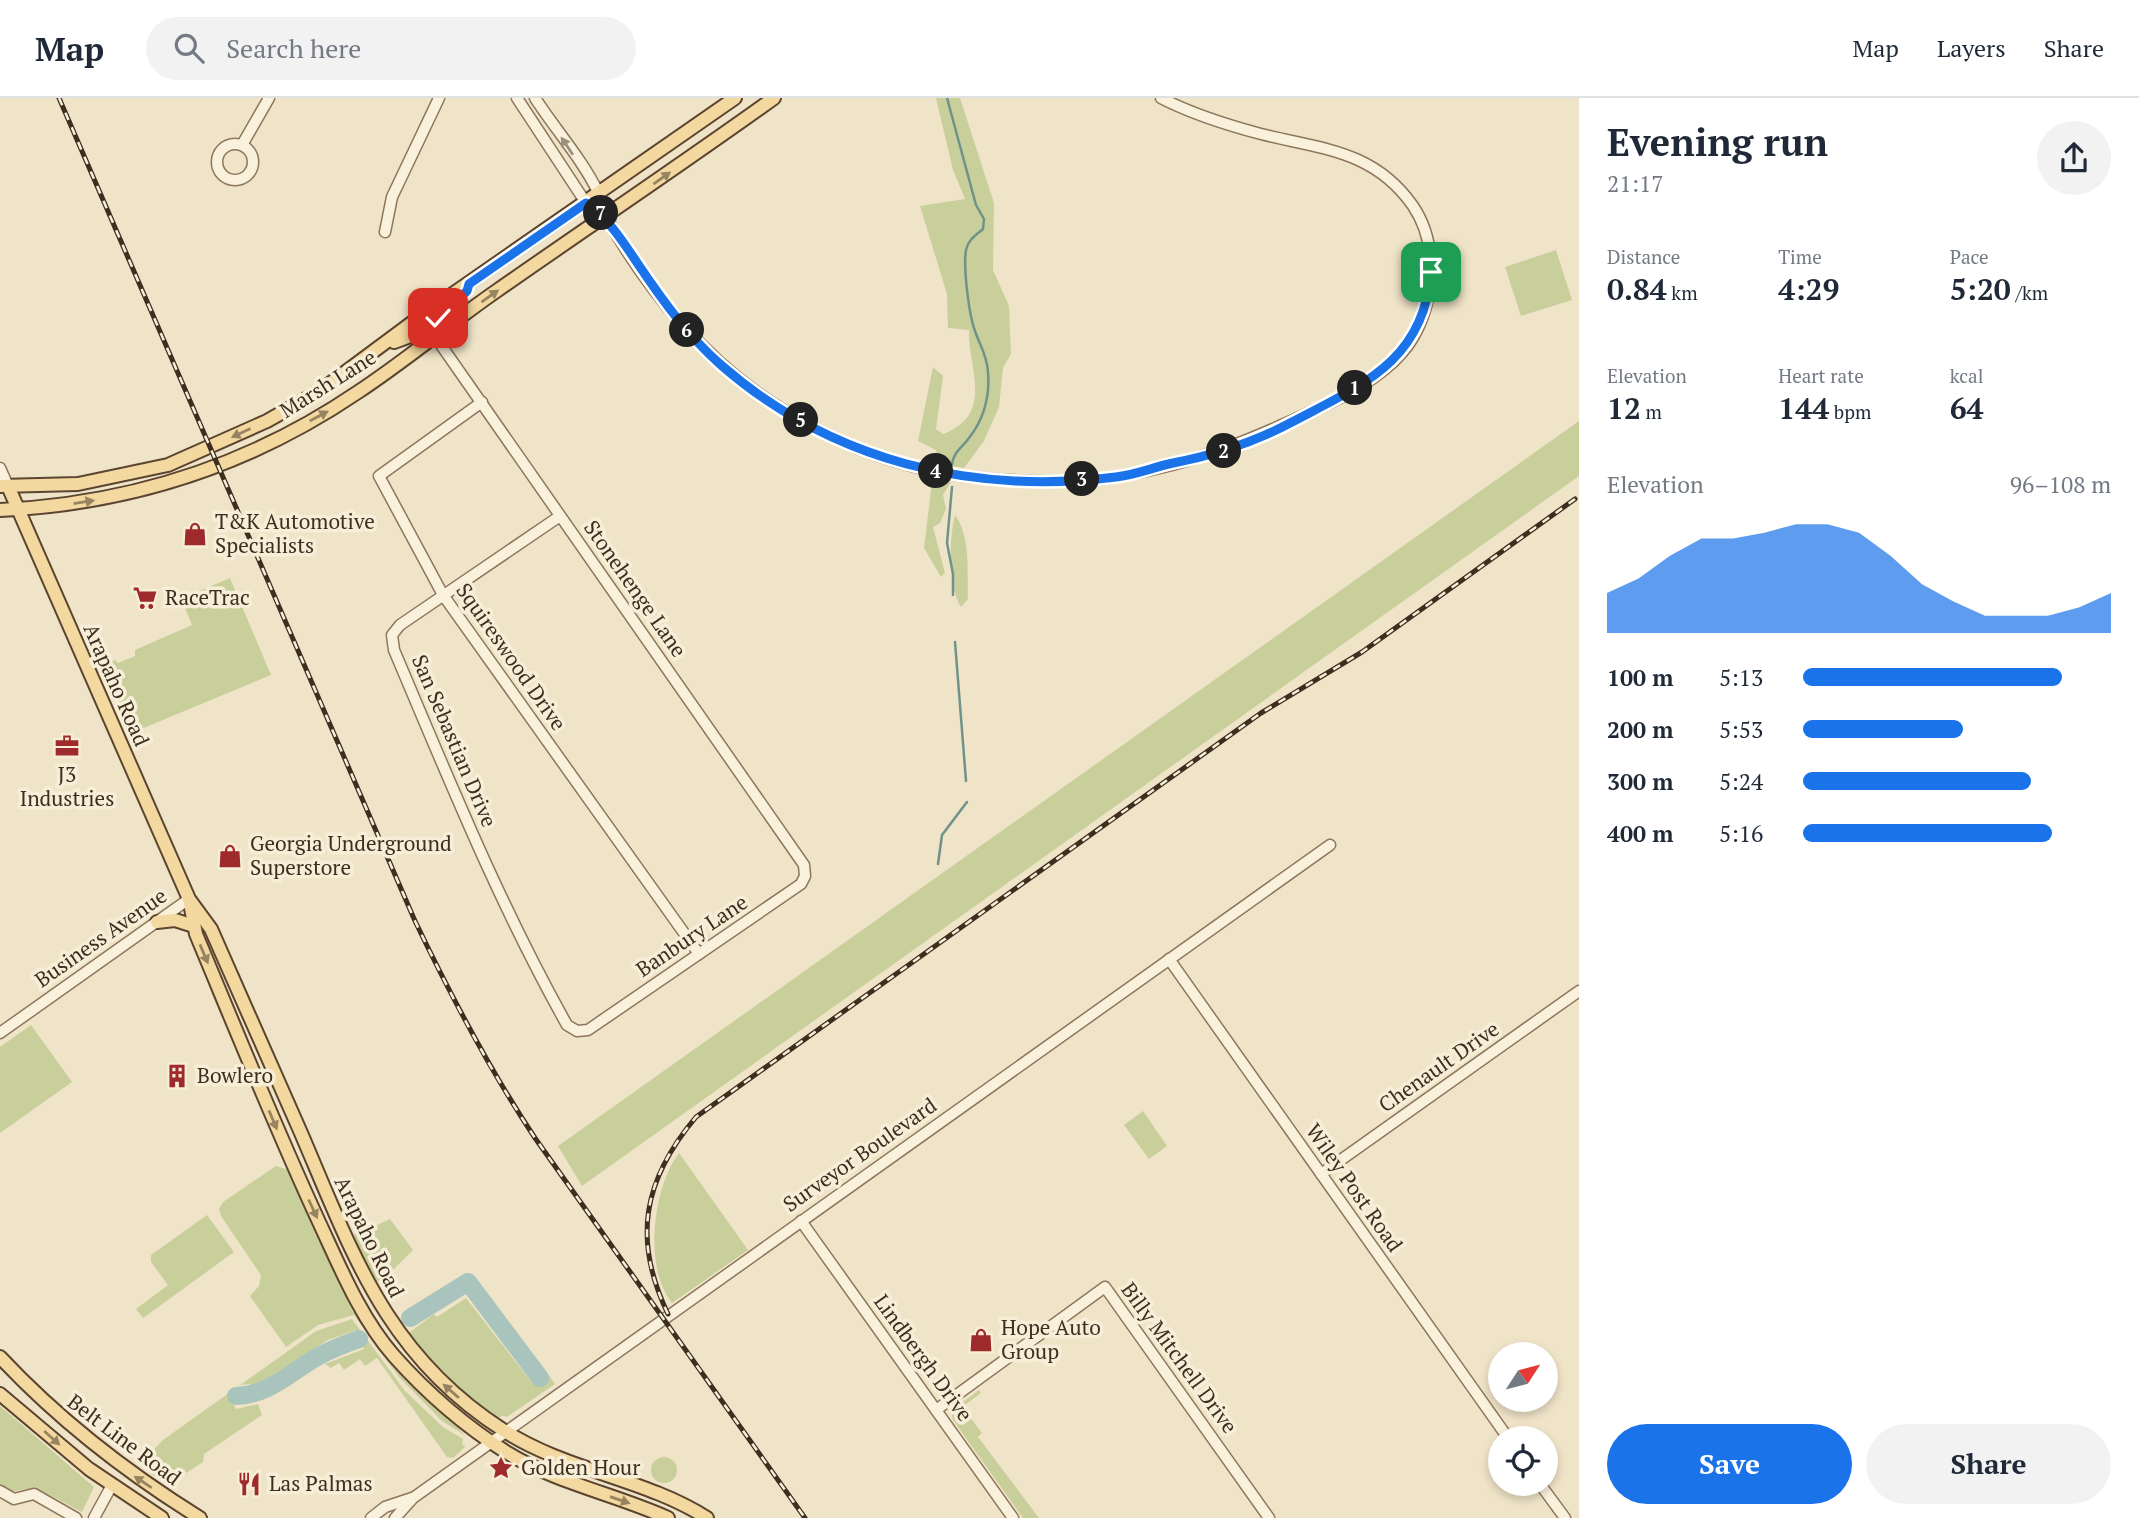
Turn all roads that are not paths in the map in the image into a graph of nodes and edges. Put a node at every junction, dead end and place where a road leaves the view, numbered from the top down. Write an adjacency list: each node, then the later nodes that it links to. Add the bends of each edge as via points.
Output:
1 (269, 98): 8 (street)
2 (439, 98): 12 (street, via 392,197)
3 (536, 98): 7 (street); 9 (street, one-way to 3)
4 (736, 98): 9 (main road, Marsh Lane)
5 (774, 98): 11 (main road, Marsh Lane, one-way to 5)
6 (1161, 98): 11 (street, via 1259,133 1342,152 1387,177 1413,207 1430,245 1429,299 1401,355 1349,392 1285,426 1207,457 1118,477 1041,481 960,476 859,451 821,432 720,364 666,304)
7 (519, 103): 10 (street)
8 (242, 145)
9 (599, 193): 10 (main road, Marsh Lane); 11 (street)
10 (586, 203): 11 (street); 13 (main road, Marsh Lane)
11 (606, 217): 14 (main road, Marsh Lane, one-way to 11)
12 (385, 232)
13 (469, 284): 14 (main road, via 440,314); 15 (main road, Marsh Lane)
14 (434, 335): 15 (main road, via 414,335); 16 (street, Stonehenge Lane); 19 (main road, Marsh Lane, one-way to 14, via 122,497 176,483 331,410)
15 (382, 346): 18 (main road, Marsh Lane, one-way to 18, via 320,391 267,421 168,465 78,484)
16 (482, 402): 21 (street, Stonehenge Lane); 22 (street, Squireswood Drive, via 379,477)
17 (0, 468): 18 (street)
18 (4, 486): 19 (main road, Arapaho Road)
19 (16, 509): 20 (main road, Marsh Lane); 25 (main road, Arapaho Road)
20 (0, 510)
21 (560, 516): 22 (street, San Sebastian Drive); 24 (street, Stonehenge Lane)
22 (443, 595): 28 (street, Squireswood Drive); 31 (street, San Sebastian Drive, via 400,625 392,635 394,650 529,958 567,1025 577,1031)
23 (1329, 845): 29 (street, Surveyor Boulevard)
24 (804, 865): 28 (street, Banbury Lane, via 801,884)
25 (189, 899): 26 (street, Business Avenue); 27 (main road, Arapaho Road); 39 (main road, Arapaho Road, one-way to 25, via 439,1380 371,1293 211,929)
26 (157, 922): 27 (main road, via 175,920); 32 (street, Business Avenue)
27 (194, 926): 40 (main road, Arapaho Road, one-way to 40, via 284,1147 368,1320 423,1387)
28 (699, 954): 31 (street, Banbury Lane)
29 (1169, 959): 33 (street, Wiley Post Road); 34 (street, Surveyor Boulevard)
30 (1579, 991): 33 (street, Chenault Drive)
31 (588, 1030)
32 (0, 1032)
33 (1321, 1174): 38 (street, Wiley Post Road)
34 (801, 1221): 37 (street, Lindbergh Drive); 39 (street, Surveyor Boulevard)
35 (0, 1357): 49 (main road, Belt Line Road, one-way to 35, via 82,1437)
36 (0, 1394): 41 (main road, Belt Line Road, one-way to 41)
37 (936, 1410): 53 (street, Lindbergh Drive); 54 (street, Billy Mitchell Drive, via 1105,1287)
38 (1500, 1426)
39 (506, 1432): 40 (street, Surveyor Boulevard); 45 (main road, Arapaho Road, via 541,1451 643,1488)
40 (491, 1442): 44 (street, Surveyor Boulevard); 52 (main road, Arapaho Road, one-way to 52, via 566,1481)
41 (112, 1486): 47 (street); 48 (main road, Belt Line Road)
42 (0, 1491): 46 (street, via 14,1499 34,1494)
43 (1549, 1496): 55 (street)
44 (413, 1498): 50 (street, Surveyor Boulevard, via 385,1507); 51 (street, Surveyor Boulevard)
45 (702, 1516)
46 (76, 1518)
47 (94, 1518)
48 (162, 1518)
49 (200, 1518)
50 (371, 1518)
51 (395, 1518)
52 (668, 1518)
53 (1013, 1518)
54 (1269, 1518)
55 (1565, 1518)

